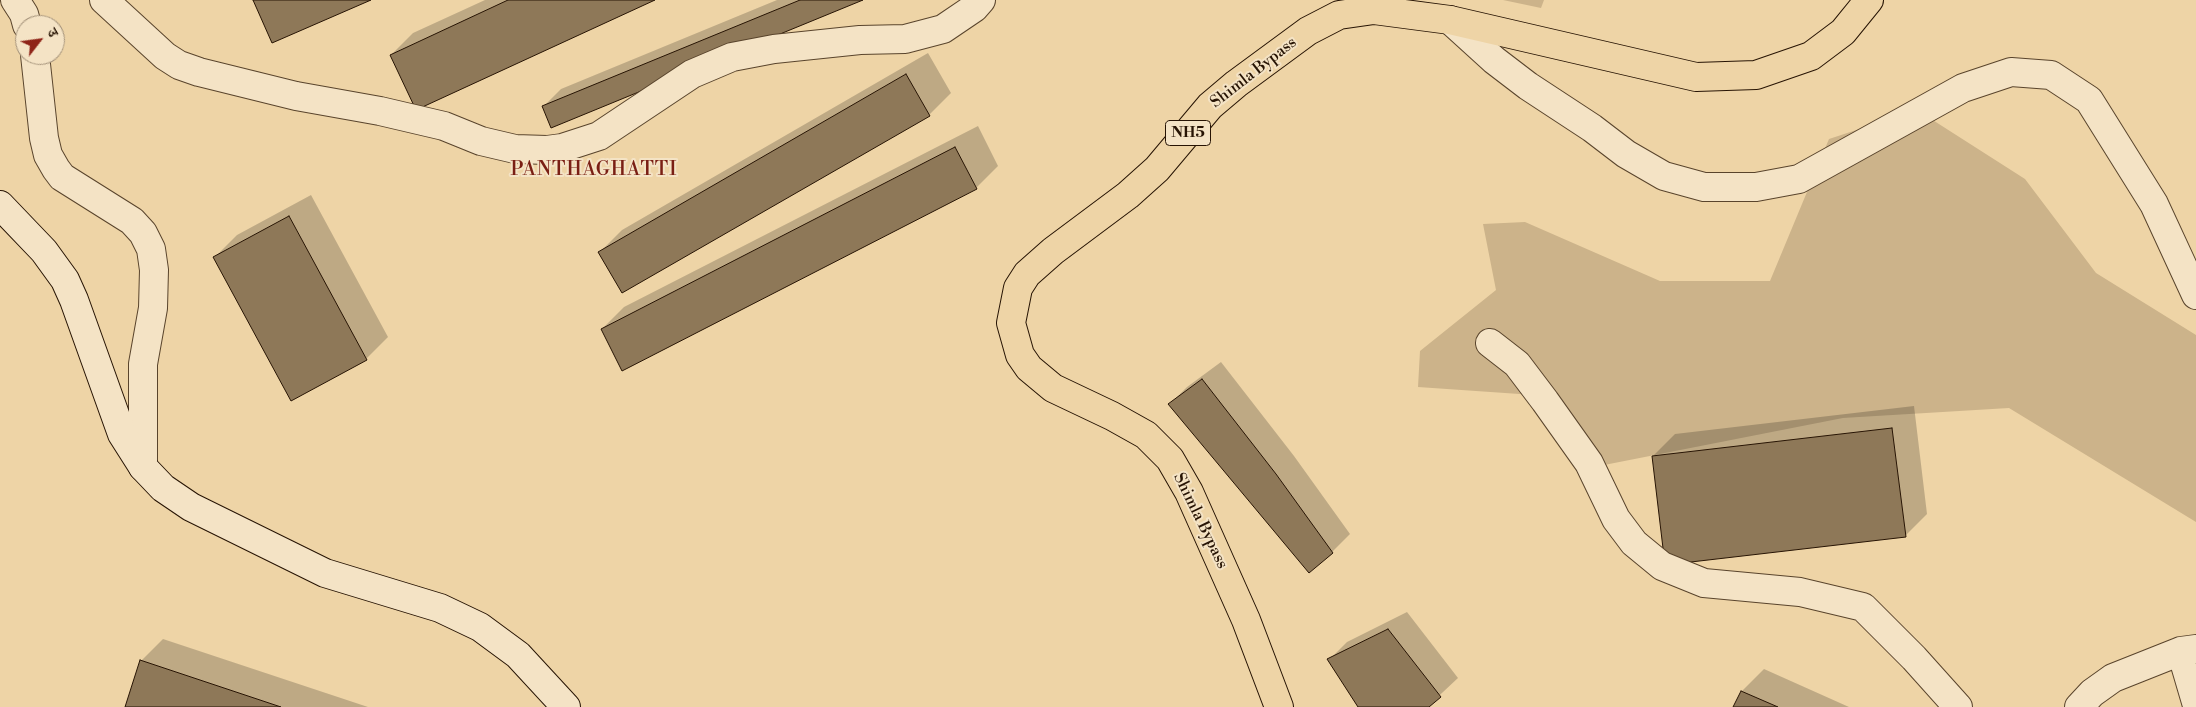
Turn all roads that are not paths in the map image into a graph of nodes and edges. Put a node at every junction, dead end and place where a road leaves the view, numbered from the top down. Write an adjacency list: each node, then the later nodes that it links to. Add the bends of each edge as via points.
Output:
1 (15, 0): 5 (street)
2 (104, 0): 3 (street, via 165,56 199,72 296,96 444,126 515,149 547,150 599,136 692,74 732,57 860,40 905,39 943,29)
3 (981, 0)
4 (1869, 0): 6 (highway, Shimla Bypass / NH5, via 1843,32 1811,56 1756,75 1696,77)
5 (24, 15)
6 (1450, 20): 9 (street, via 1528,86 1626,154 1664,176 1704,188 1756,187 1799,179 1963,88 2011,72 2051,75 2089,100 2154,204); 15 (highway, Shimla Bypass / NH5, via 1374,10 1339,15 1308,31 1210,106 1157,169 1027,274 1014,303 1011,323 1014,338 1028,368 1053,388 1146,435 1170,460 1189,492 1246,620)
7 (36, 65): 11 (street, via 44,138 56,169 62,177 132,222 143,233 151,249 153,308 143,364)
8 (0, 205): 11 (street, via 44,251 65,280 122,434)
9 (2196, 295)
10 (1490, 343): 16 (street, via 1517,364 1589,463 1616,520 1634,543 1662,566 1704,583 1800,592 1863,607)
11 (143, 468): 14 (street, via 163,488 191,508 317,569 440,608 480,627 518,655)
12 (2189, 650): 13 (street); 17 (street, via 2114,678)
13 (2196, 702)
14 (566, 707)
15 (1279, 707)
16 (1958, 707)
17 (2079, 707)

